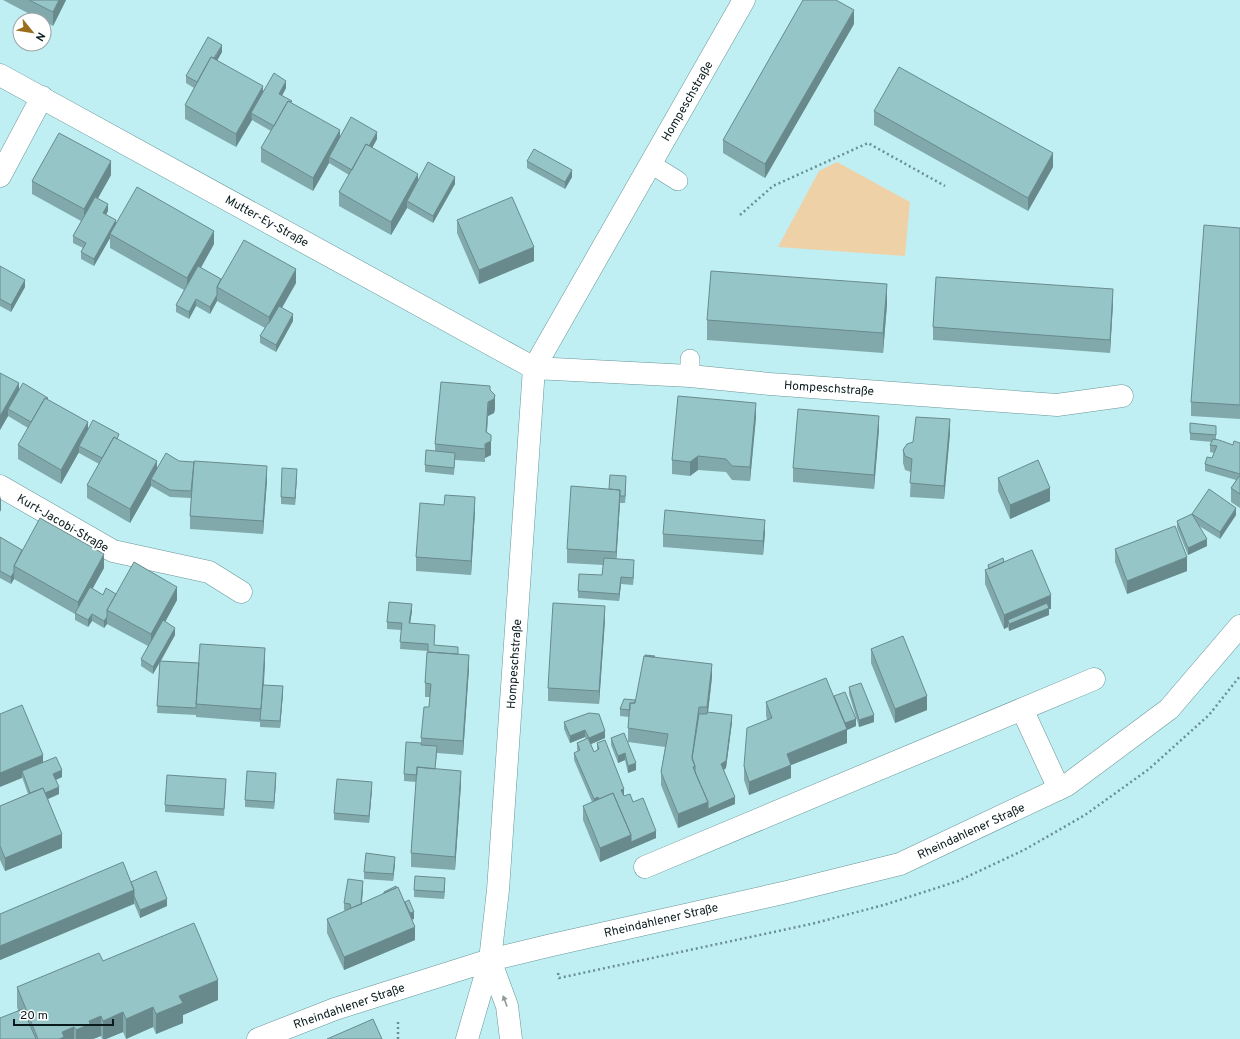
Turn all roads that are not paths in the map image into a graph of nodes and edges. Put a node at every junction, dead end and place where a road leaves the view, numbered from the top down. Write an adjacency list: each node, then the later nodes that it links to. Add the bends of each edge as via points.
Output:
1 (744, 0): 4 (street, Hompeschstraße)
2 (0, 75): 3 (street, Mutter-Ey-Straße)
3 (42, 97): 5 (street); 7 (street, Mutter-Ey-Straße)
4 (651, 164): 6 (lane); 7 (street, Hompeschstraße)
5 (0, 176)
6 (678, 181)
7 (534, 368): 8 (street, Hompeschstraße, via 690,368 776,384 1057,405); 16 (street, Hompeschstraße, via 498,882)
8 (1122, 396)
9 (0, 486): 10 (street, Kurt-Jacobi-Straße, via 113,551 209,572)
10 (241, 592)
11 (1240, 626): 14 (street, Rheindahlener Straße, via 1169,709)
12 (1094, 679): 13 (street)
13 (1022, 709): 14 (street); 15 (street)
14 (1059, 789): 16 (street, Rheindahlener Straße, via 900,864)
15 (645, 866)
16 (490, 960): 17 (street, Rheindahlener Straße, via 335,1009); 18 (street, Hompeschstraße); 19 (street, one-way to 16, via 507,1006)
17 (258, 1039)
18 (468, 1039)
19 (511, 1039)

